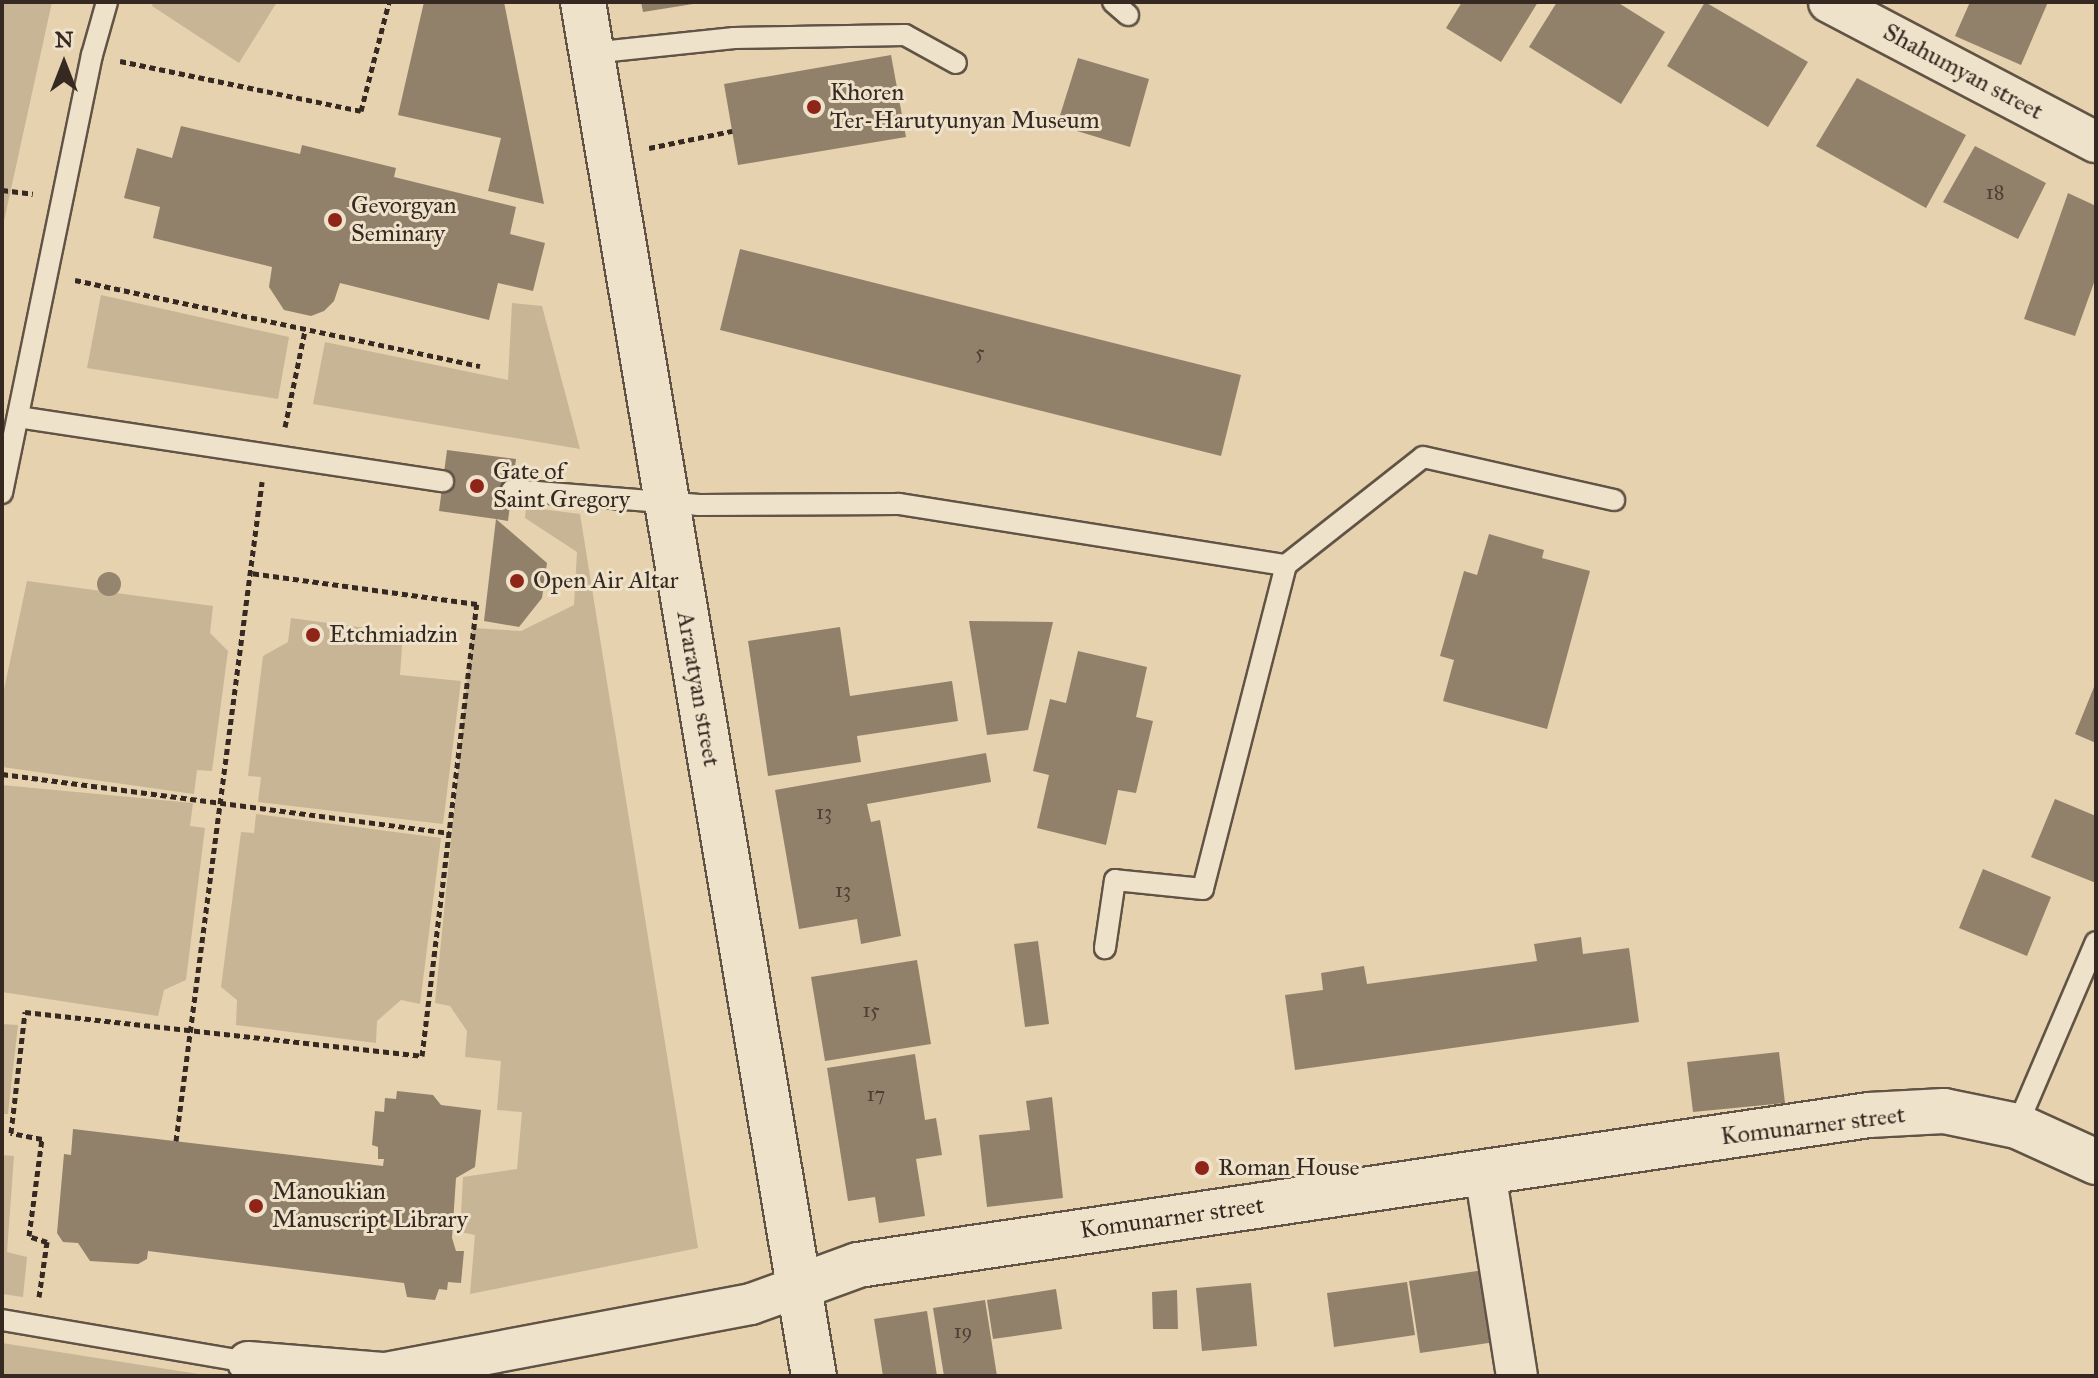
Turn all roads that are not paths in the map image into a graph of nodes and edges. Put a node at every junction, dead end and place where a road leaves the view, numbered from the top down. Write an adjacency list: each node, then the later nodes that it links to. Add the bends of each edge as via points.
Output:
1 (107, 2): 7 (lane)
2 (583, 2): 4 (main road, Araratyan street)
3 (1829, 2): 6 (street, Shahumyan street)
4 (591, 53): 5 (lane, via 734,38 905,35); 12 (main road, Araratyan street)
5 (956, 63)
6 (2096, 142)
7 (18, 417): 8 (lane); 10 (lane)
8 (443, 481)
9 (512, 490): 12 (lane)
10 (2, 493)
11 (1614, 500): 13 (lane, via 1423,457)
12 (666, 502): 13 (lane, via 899,504); 19 (main road, Araratyan street)
13 (1286, 565): 15 (lane, via 1203,889 1115,880)
14 (2096, 942): 16 (lane)
15 (1105, 948)
16 (2017, 1126): 17 (main road, Komunarner street); 18 (main road, Komunarner street, via 1944,1111 1869,1115)
17 (2096, 1162)
18 (1485, 1172): 19 (main road, Komunarner street, via 858,1265); 24 (street)
19 (798, 1287): 22 (street, Komunarner street, via 751,1304); 23 (main road, Araratyan street)
20 (2, 1320): 21 (lane)
21 (248, 1362): 22 (street, Komunarner street)
22 (383, 1375)
23 (814, 1376)
24 (1517, 1376)

